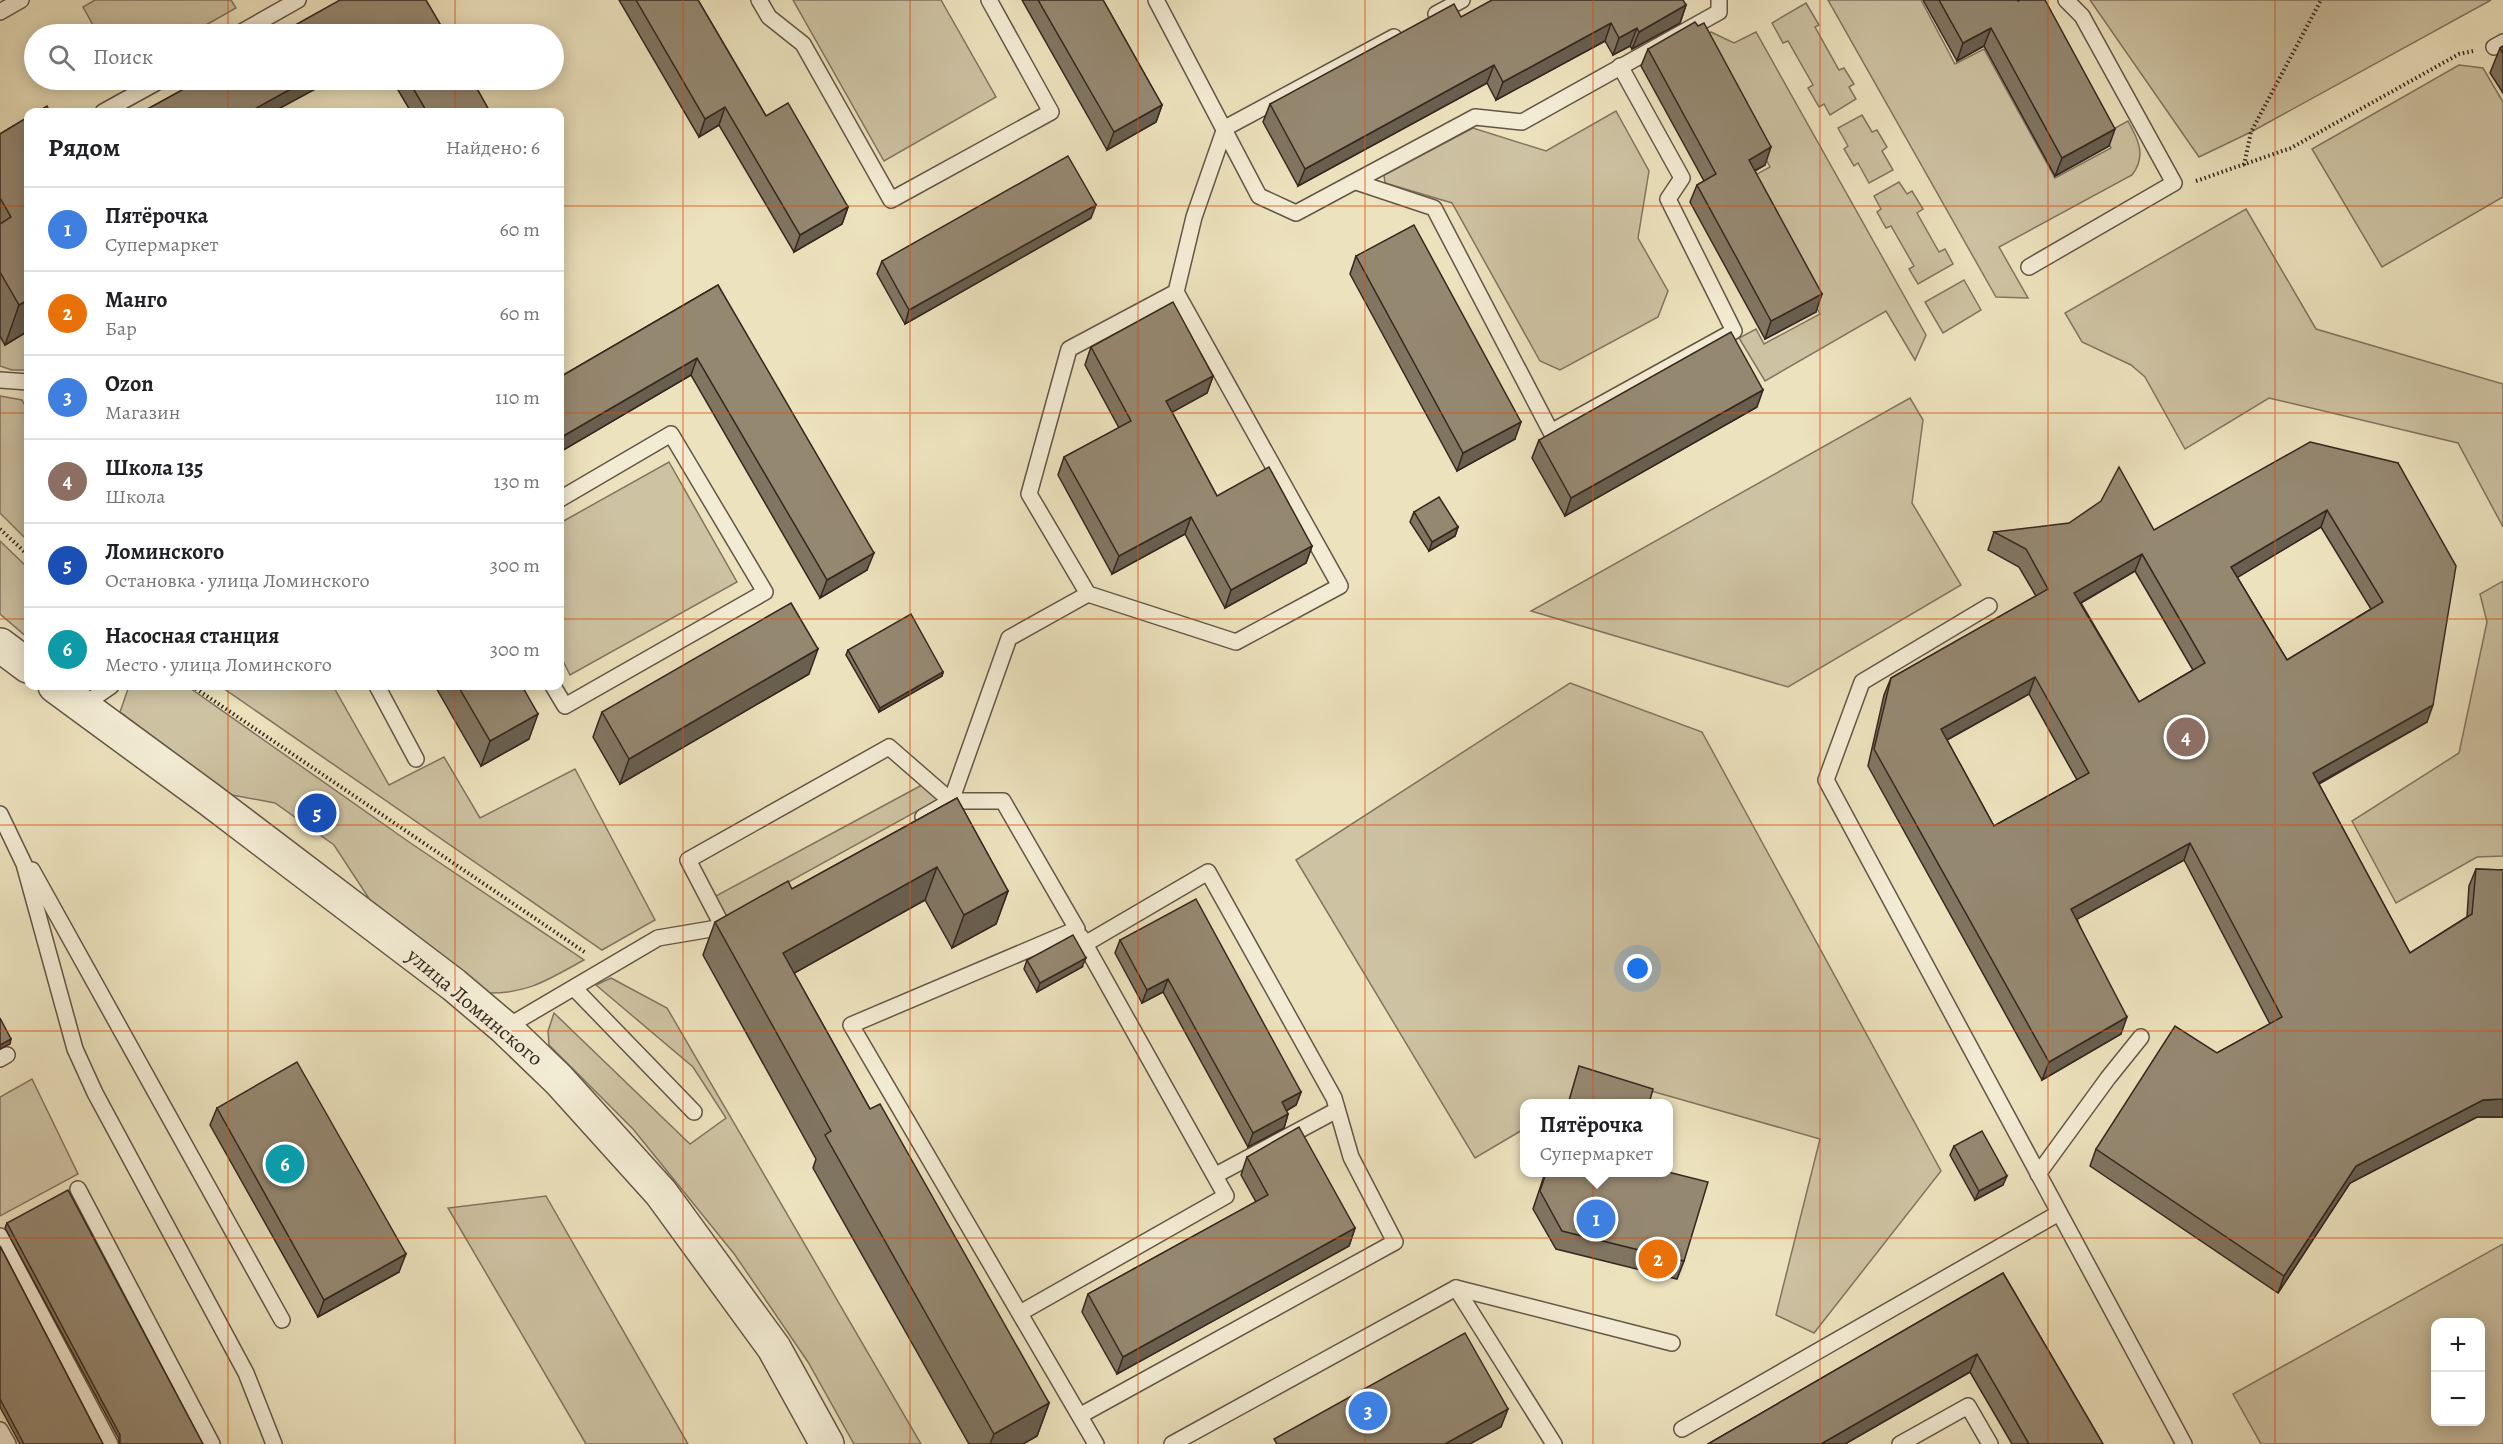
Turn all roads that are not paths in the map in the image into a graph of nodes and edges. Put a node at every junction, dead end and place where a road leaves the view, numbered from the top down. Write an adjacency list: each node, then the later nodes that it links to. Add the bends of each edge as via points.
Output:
1 (21, 0): 9 (lane)
2 (298, 0): 10 (lane)
3 (759, 0): 4 (lane, via 768,17 803,44 891,200 1051,112)
4 (988, 0)
5 (1156, 0): 14 (lane)
6 (1462, 0): 14 (lane)
7 (1719, 0): 11 (lane, via 1719,12)
8 (2066, 0): 16 (lane, via 2082,16 2174,183)
9 (0, 12)
10 (256, 24)
11 (1620, 66): 15 (lane, via 1522,122 1475,117); 15 (lane, via 1682,178 1668,199 1734,331 1551,432 1434,208)
12 (142, 90): 13 (lane)
13 (110, 108)
14 (1224, 128): 15 (lane, via 1260,196 1296,213); 17 (lane, via 1194,217)
15 (1356, 182)
16 (2029, 267)
17 (1176, 292): 21 (lane, via 1069,350 1029,494); 21 (lane, via 1340,586 1236,642)
18 (0, 380): 19 (lane)
19 (24, 381)
20 (564, 498): 28 (lane, via 671,434 765,592 565,706)
21 (1088, 594): 31 (lane, via 1009,638)
22 (1989, 606): 44 (lane, via 1863,682 1826,780)
23 (0, 645): 24 (street)
24 (24, 663)
25 (60, 690): 29 (street, улица Ломинского)
26 (105, 690): 29 (lane)
27 (379, 690): 30 (lane)
28 (556, 690)
29 (82, 706): 40 (street, улица Ломинского)
30 (416, 759)
31 (951, 801): 33 (lane); 36 (lane, via 889,747 688,860); 37 (lane, via 1003,801)
32 (0, 814): 34 (lane)
33 (909, 824)
34 (10, 830): 51 (lane); 61 (lane, via 41,921 75,1049 246,1373)
35 (744, 916): 36 (lane)
36 (723, 927): 39 (lane, via 658,938)
37 (1077, 929): 38 (lane); 50 (lane, via 851,1025)
38 (1085, 944): 42 (lane, via 1208,872 1334,1098); 45 (lane)
39 (574, 988): 40 (lane); 43 (lane)
40 (506, 1028): 62 (street, улица Ломинского, via 559,1080 661,1193 774,1348)
41 (2141, 1037): 44 (lane)
42 (1336, 1110): 45 (lane); 53 (lane, via 1351,1157 1395,1242)
43 (694, 1112)
44 (2038, 1174): 47 (lane)
45 (1216, 1175): 50 (lane, via 1226,1196)
46 (78, 1189): 60 (lane)
47 (2060, 1213): 54 (lane); 66 (lane)
48 (0, 1236): 59 (lane)
49 (1456, 1288): 52 (lane); 56 (lane); 57 (lane)
50 (1020, 1313): 53 (lane)
51 (282, 1320)
52 (1672, 1342)
53 (1081, 1415): 63 (lane)
54 (1682, 1429)
55 (0, 1430): 58 (lane)
56 (1181, 1442)
57 (1547, 1442)
58 (8, 1444)
59 (110, 1444)
60 (212, 1444)
61 (274, 1444)
62 (827, 1444)
63 (1096, 1444)
64 (1900, 1444): 65 (lane, via 1968,1406)
65 (1990, 1444)
66 (2184, 1444)

